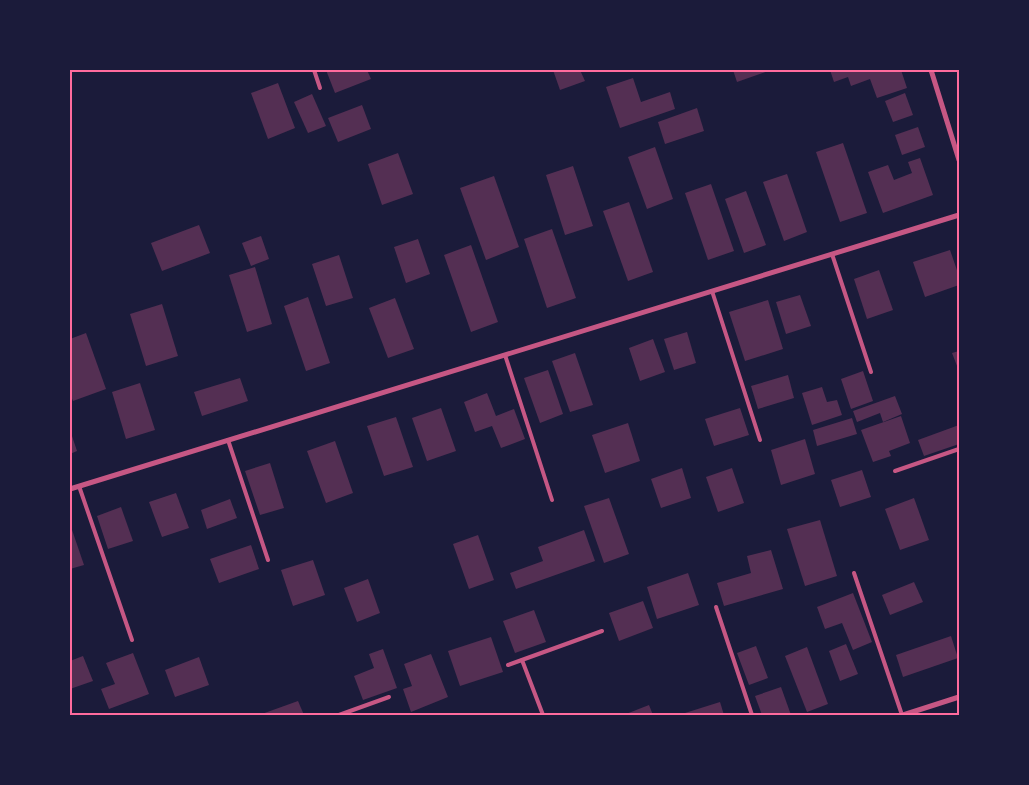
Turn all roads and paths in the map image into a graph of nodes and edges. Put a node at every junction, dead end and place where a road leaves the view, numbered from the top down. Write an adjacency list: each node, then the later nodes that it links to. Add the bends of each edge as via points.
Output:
1 (314, 70): 3 (lane)
2 (931, 70): 4 (street)
3 (320, 88)
4 (959, 160)
5 (959, 215): 6 (street)
6 (832, 254): 7 (street); 9 (lane)
7 (712, 291): 8 (street); 11 (lane)
8 (504, 355): 10 (street); 16 (lane)
9 (871, 372)
10 (228, 440): 14 (street); 17 (lane)
11 (760, 440)
12 (959, 449): 13 (lane)
13 (895, 471)
14 (78, 486): 15 (street); 21 (lane)
15 (70, 488)
16 (552, 500)
17 (268, 560)
18 (854, 573): 30 (lane)
19 (716, 607): 29 (lane)
20 (602, 631): 22 (lane)
21 (132, 640)
22 (522, 660): 23 (lane); 28 (lane)
23 (508, 665)
24 (389, 697): 26 (lane)
25 (959, 698): 30 (street)
26 (346, 714): 27 (lane)
27 (339, 715)
28 (543, 715)
29 (752, 715)
30 (902, 715)

